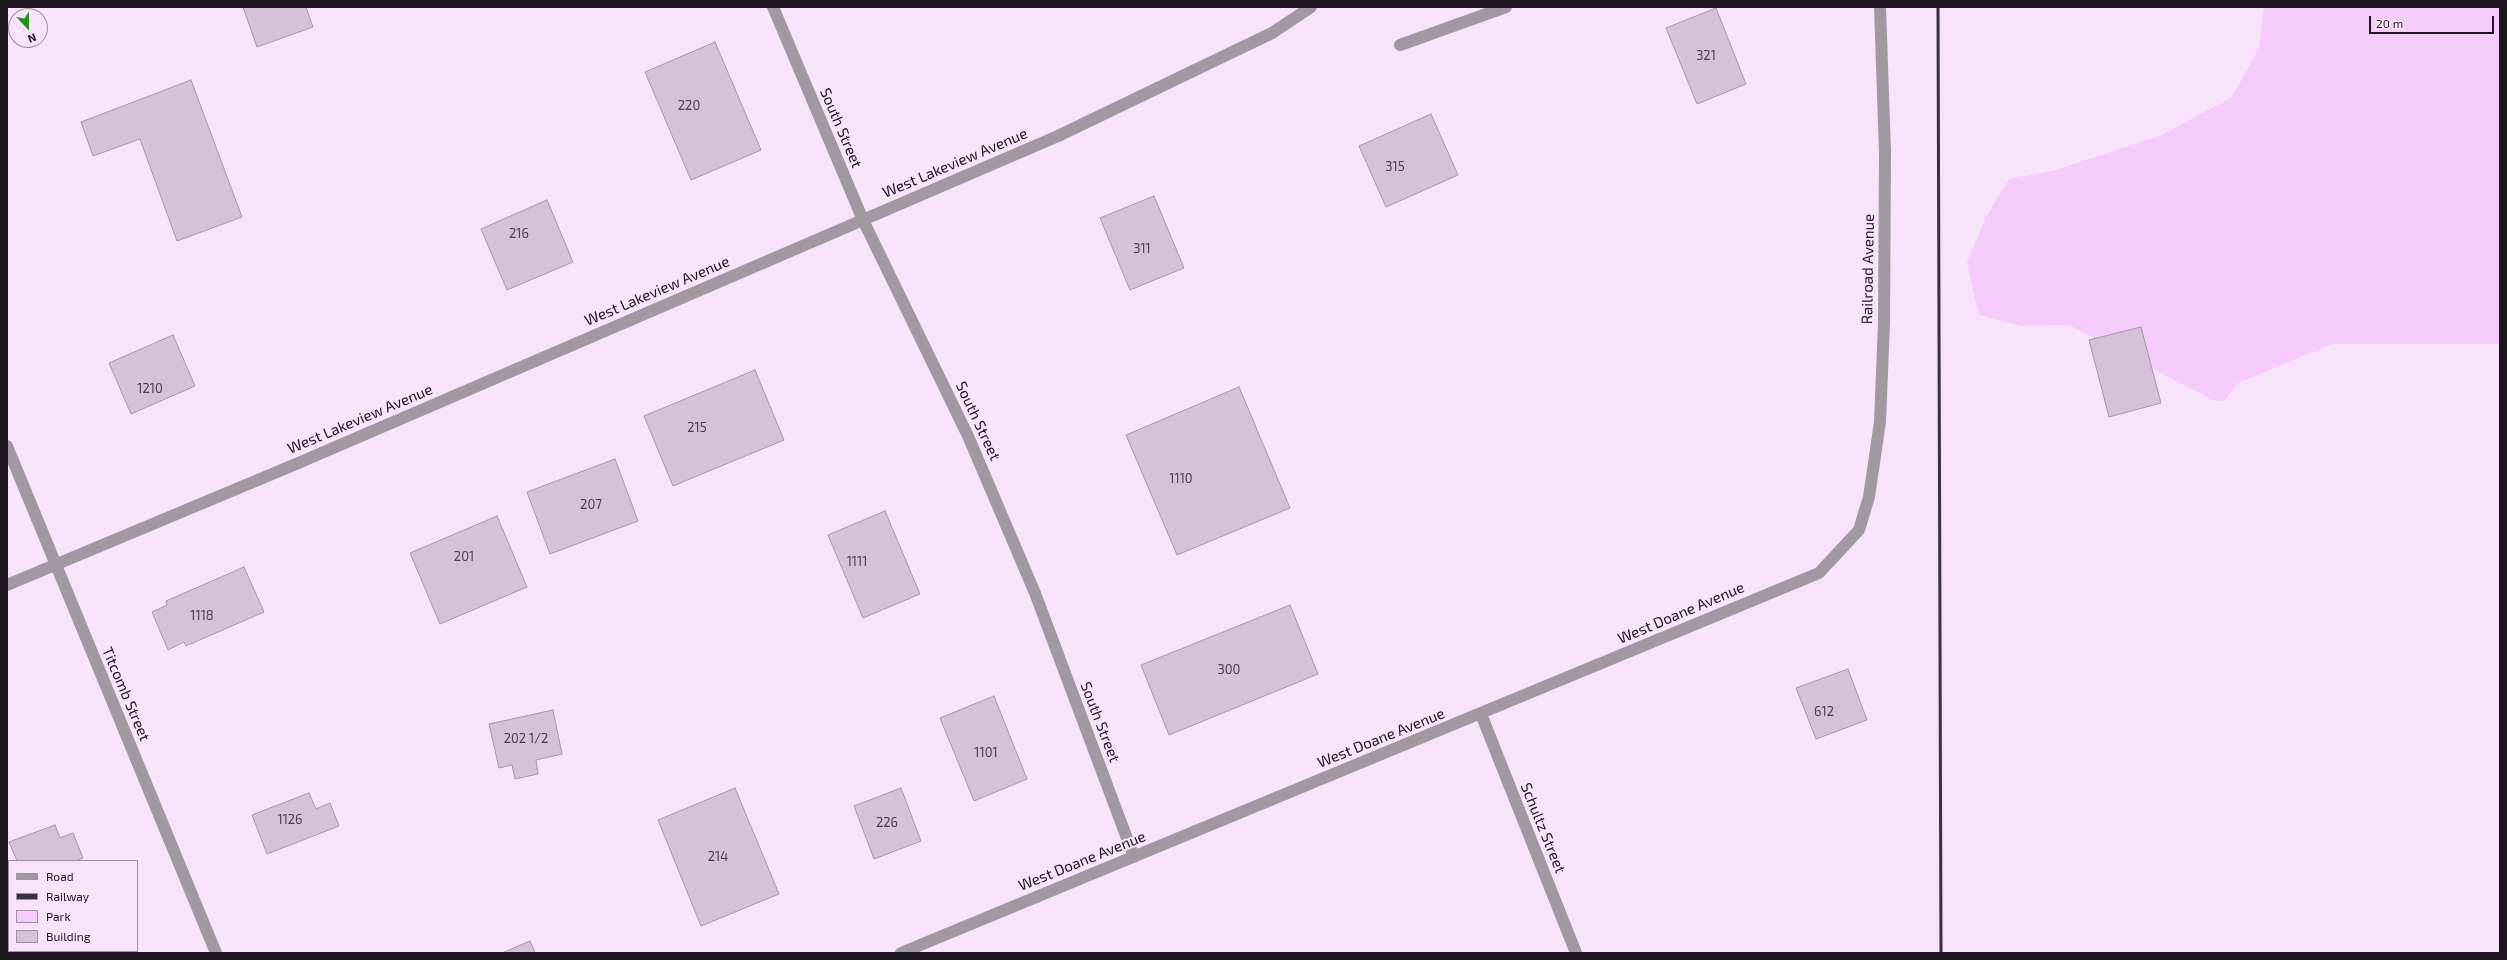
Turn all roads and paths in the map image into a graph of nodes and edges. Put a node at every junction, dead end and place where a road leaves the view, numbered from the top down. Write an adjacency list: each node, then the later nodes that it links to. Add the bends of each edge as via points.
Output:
1 (773, 7): 6 (street, South Street)
2 (1311, 7): 6 (street, West Lakeview Avenue, via 1272,33 1058,136)
3 (1506, 7): 5 (street)
4 (1880, 7): 8 (street, Railroad Avenue, via 1885,152 1884,324 1880,422 1869,497)
5 (1400, 45)
6 (863, 220): 9 (street, West Lakeview Avenue); 12 (street, South Street, via 971,443 1035,594)
7 (7, 446): 9 (street, Titcomb Street)
8 (1859, 530): 11 (street, West Doane Avenue, via 1819,573)
9 (55, 565): 10 (street, West Lakeview Avenue); 14 (street, Titcomb Street)
10 (7, 585)
11 (1481, 714): 12 (street, West Doane Avenue); 15 (street, Schultz Street)
12 (1134, 857): 13 (street, West Doane Avenue)
13 (907, 952)
14 (216, 953)
15 (1576, 953)

